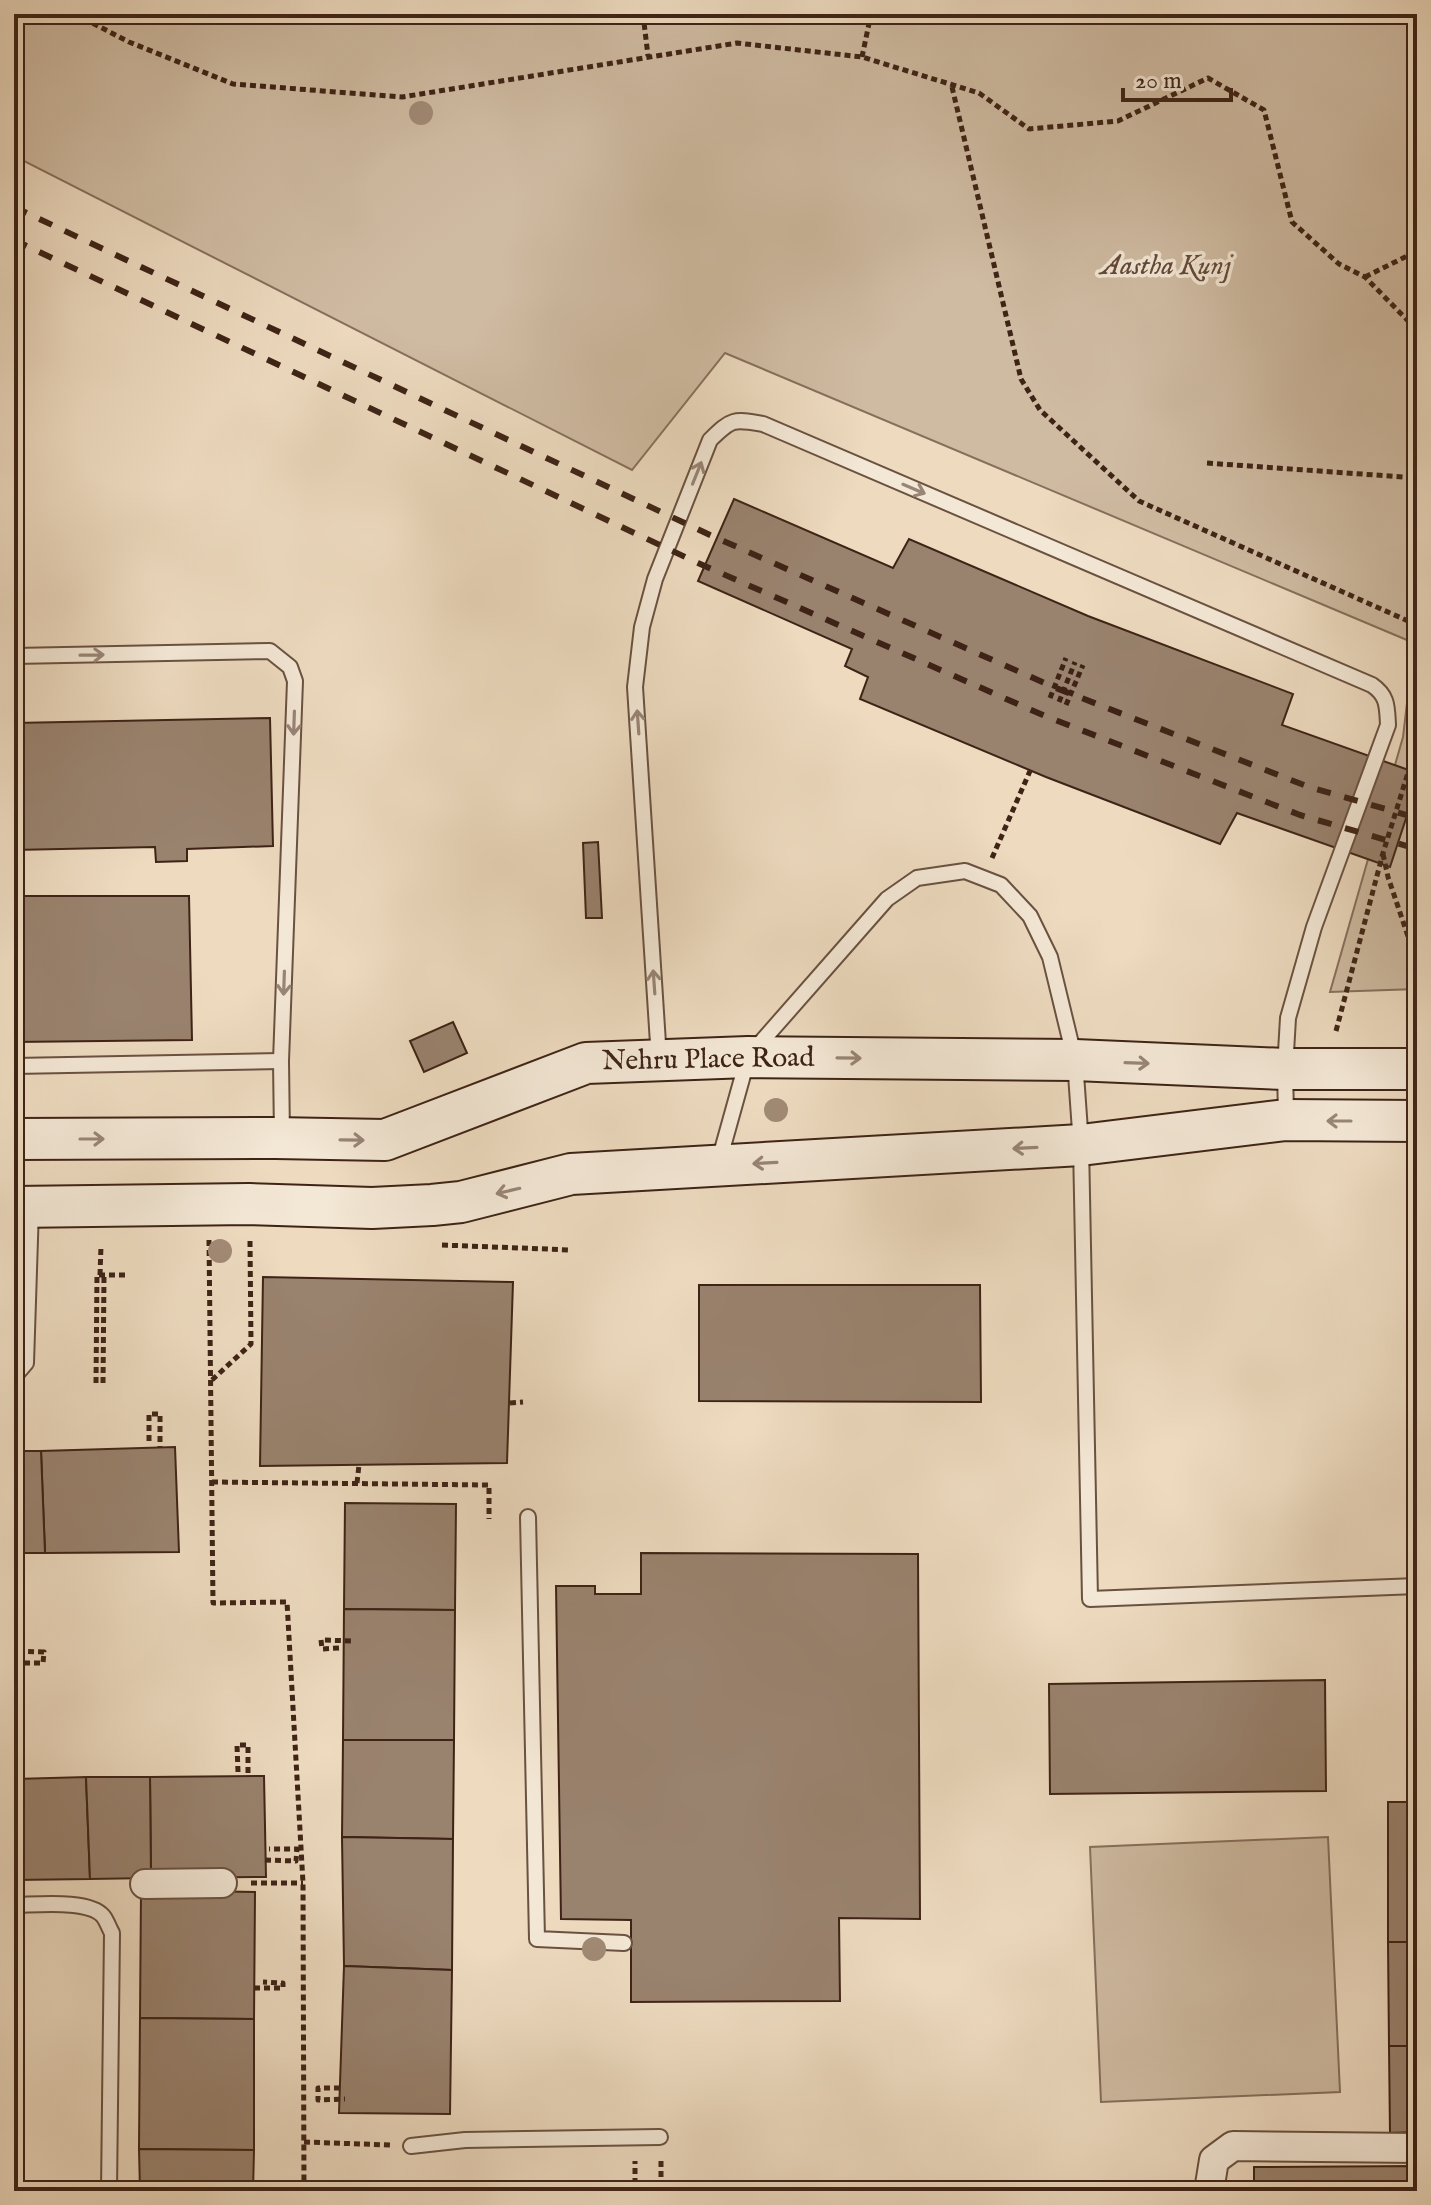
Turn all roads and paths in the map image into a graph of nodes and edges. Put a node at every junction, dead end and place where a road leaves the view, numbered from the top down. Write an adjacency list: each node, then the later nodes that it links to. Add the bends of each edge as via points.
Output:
1 (75, 14): 4 (path, via 233,84 371,95 402,97)
2 (643, 14): 4 (path)
3 (871, 14): 5 (path)
4 (648, 56): 5 (path, via 737,43)
5 (862, 57): 6 (path)
6 (952, 86): 8 (path, via 979,93 1029,129 1118,121 1208,78 1264,110 1292,222 1339,264); 12 (path, via 1021,379 1040,410 1139,501)
7 (1417, 251): 8 (path)
8 (1365, 277): 9 (path)
9 (1417, 326)
10 (1207, 463): 11 (path)
11 (1417, 478)
12 (1417, 625)
13 (14, 656): 28 (lane, one-way to 28, via 270,651 290,667 295,681)
14 (1066, 658): 17 (path)
15 (1075, 662): 18 (path)
16 (1083, 665): 19 (path)
17 (1050, 698)
18 (1059, 702)
19 (1066, 705)
20 (1417, 744): 22 (path)
21 (1030, 771): 23 (path)
22 (1383, 853): 24 (path); 30 (path)
23 (984, 879): 25 (lane, via 965,871 917,878 887,899); 27 (lane, via 1001,885 1030,916 1050,957)
24 (1417, 963)
25 (748, 1057): 26 (street, Nehru Place Road); 27 (street, Nehru Place Road, one-way to 27); 38 (lane)
26 (659, 1060): 31 (lane, one-way to 31, via 635,687 642,627 655,579 710,440 734,419 763,424 1383,693 1388,725 1314,927 1288,1018); 35 (street, Nehru Place Road, one-way to 26, via 385,1140 586,1063)
27 (1075, 1060): 31 (street, Nehru Place Road, one-way to 31); 37 (lane)
28 (281, 1061): 29 (lane); 35 (lane)
29 (14, 1066)
30 (1328, 1067): 31 (street, Nehru Place Road); 32 (street, Nehru Place Road)
31 (1285, 1069): 33 (lane)
32 (1417, 1069)
33 (1286, 1120): 34 (street, one-way to 33); 37 (street)
34 (1417, 1121)
35 (282, 1138): 36 (street, Nehru Place Road, one-way to 35)
36 (14, 1139)
37 (1081, 1145): 38 (street, one-way to 38); 57 (lane, via 1090,1599)
38 (718, 1166): 39 (street, one-way to 39, via 571,1174 432,1205)
39 (23, 1207): 45 (lane, via 26,1363)
40 (250, 1237): 46 (path, via 251,1344)
41 (209, 1242): 46 (path)
42 (101, 1246): 43 (path)
43 (102, 1275): 44 (path); 47 (path, via 97,1275)
44 (125, 1275)
45 (14, 1377)
46 (212, 1380): 53 (path)
47 (99, 1383)
48 (523, 1402): 49 (path)
49 (510, 1403)
50 (149, 1441): 51 (path, via 149,1414 160,1414)
51 (160, 1448)
52 (359, 1465): 54 (path)
53 (212, 1482): 54 (path); 67 (path, via 213,1603 287,1602)
54 (357, 1483): 56 (path, via 489,1485)
55 (528, 1517): 70 (lane, via 537,1939)
56 (489, 1519)
57 (1417, 1586)
58 (353, 1641): 59 (path, via 321,1640 322,1649)
59 (339, 1648)
60 (17, 1651): 61 (path, via 44,1652 43,1663)
61 (14, 1663)
62 (238, 1772): 63 (path, via 237,1745 248,1745)
63 (248, 1776)
64 (269, 1849): 65 (path, via 297,1849 296,1861)
65 (265, 1860)
66 (235, 1883): 67 (path); 68 (street)
67 (303, 1883): 77 (path)
68 (145, 1884)
69 (15, 1905): 73 (lane); 81 (lane, via 92,1909 112,1933)
70 (624, 1943)
71 (263, 1982): 72 (path, via 283,1983 283,1988)
72 (254, 1988)
73 (14, 2060)
74 (340, 2088): 75 (path, via 318,2088 318,2100)
75 (345, 2099)
76 (660, 2137): 79 (lane, via 465,2140)
77 (304, 2142): 78 (path); 82 (path)
78 (362, 2144)
79 (411, 2146)
80 (1417, 2148): 83 (street, via 1233,2146 1214,2160)
81 (109, 2191)
82 (304, 2191)
83 (1209, 2191)

